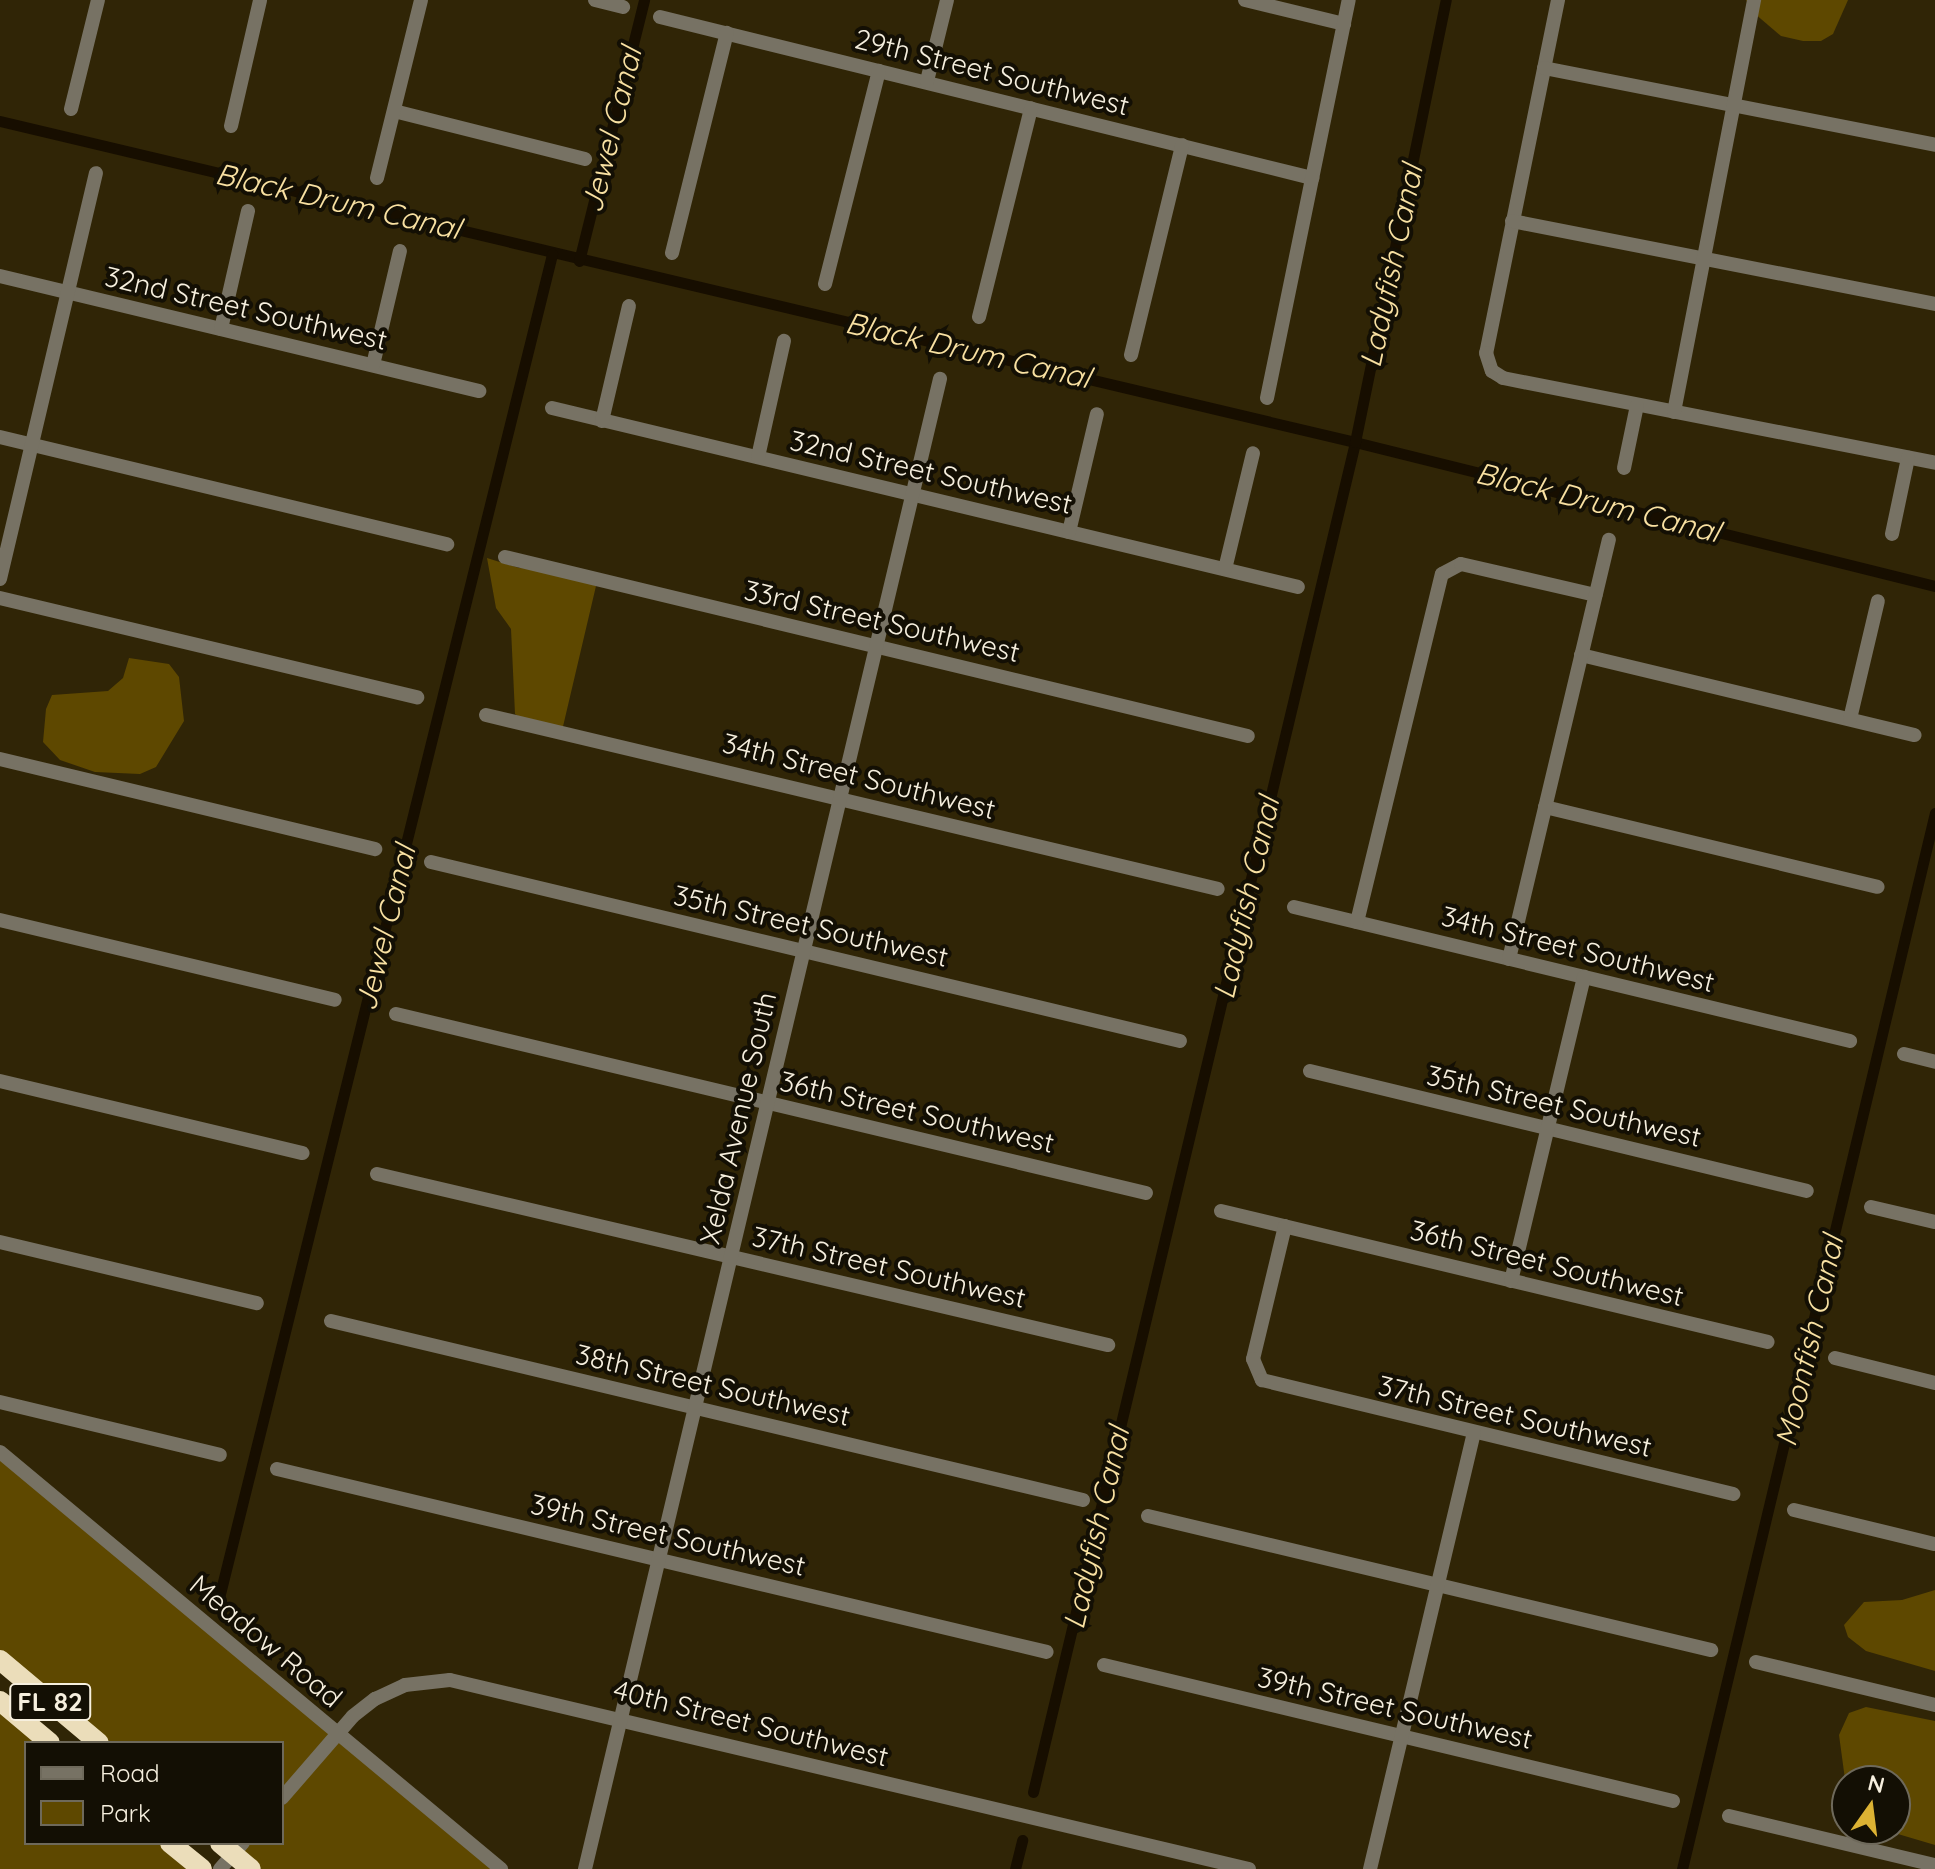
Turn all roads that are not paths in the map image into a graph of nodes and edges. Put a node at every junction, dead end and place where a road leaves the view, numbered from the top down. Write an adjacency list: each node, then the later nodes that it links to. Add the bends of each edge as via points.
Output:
1 (98, 0): 19 (street)
2 (260, 0): 21 (street)
3 (421, 0): 20 (street)
4 (595, 0): 10 (street)
5 (947, 0): 16 (street)
6 (1245, 0): 12 (street)
7 (1349, 0): 12 (street)
8 (1558, 0): 14 (street)
9 (1754, 0): 17 (street)
10 (623, 7)
11 (660, 17): 13 (street, 29th Street Southwest)
12 (1344, 24): 27 (street)
13 (727, 33): 15 (street, 29th Street Southwest); 31 (street)
14 (1544, 68): 17 (street); 29 (street)
15 (879, 71): 16 (street, 29th Street Southwest); 34 (street)
16 (927, 81): 18 (street, 29th Street Southwest)
17 (1734, 105): 23 (street); 32 (street)
18 (1031, 108): 22 (street, 29th Street Southwest); 38 (street)
19 (71, 109)
20 (394, 111): 24 (street); 26 (street)
21 (231, 126)
22 (1182, 145): 27 (street, 29th Street Southwest); 41 (street)
23 (1935, 145)
24 (585, 159)
25 (96, 173): 35 (street)
26 (377, 178)
27 (1312, 178): 45 (street)
28 (248, 211): 39 (street)
29 (1512, 221): 32 (street); 46 (street, via 1486,353 1492,371 1503,378)
30 (400, 251): 42 (street)
31 (672, 253)
32 (1703, 259): 36 (street); 48 (street)
33 (0, 276): 35 (street, 32nd Street Southwest)
34 (825, 284)
35 (69, 293): 39 (street, 32nd Street Southwest); 52 (street)
36 (1935, 304)
37 (629, 306): 50 (street)
38 (979, 317)
39 (221, 329): 42 (street, 32nd Street Southwest)
40 (784, 341): 54 (street)
41 (1131, 355)
42 (373, 365): 44 (street, 32nd Street Southwest)
43 (940, 379): 58 (street, Xelda Avenue South)
44 (479, 391)
45 (1267, 398)
46 (1637, 405): 48 (street); 57 (street)
47 (552, 408): 50 (street, 32nd Street Southwest)
48 (1674, 412): 55 (street)
49 (1097, 414): 59 (street)
50 (602, 421): 54 (street, 32nd Street Southwest)
51 (0, 437): 52 (street)
52 (32, 445): 62 (street); 65 (street)
53 (1253, 453): 64 (street)
54 (758, 457): 58 (street, 32nd Street Southwest)
55 (1908, 458): 56 (street); 60 (street)
56 (1935, 463)
57 (1624, 468)
58 (913, 495): 59 (street, 32nd Street Southwest); 70 (street, Xelda Avenue South)
59 (1069, 532): 64 (street, 32nd Street Southwest)
60 (1892, 534)
61 (1609, 540): 67 (street)
62 (447, 544)
63 (505, 557): 70 (street, 33rd Street Southwest)
64 (1225, 569): 66 (street, 32nd Street Southwest)
65 (0, 579)
66 (1298, 587)
67 (1595, 595): 71 (street); 86 (street, via 1461,564 1442,574)
68 (0, 598): 72 (street)
69 (1878, 601): 74 (street)
70 (877, 647): 76 (street, 33rd Street Southwest); 78 (street, Xelda Avenue South)
71 (1581, 655): 74 (street); 79 (street)
72 (417, 697)
73 (486, 715): 78 (street, 34th Street Southwest)
74 (1850, 719): 75 (street)
75 (1915, 735)
76 (1248, 736)
77 (0, 759): 80 (street)
78 (841, 799): 83 (street, 34th Street Southwest); 87 (street, Xelda Avenue South)
79 (1545, 807): 82 (street); 88 (street)
80 (375, 849)
81 (431, 862): 87 (street, 35th Street Southwest)
82 (1878, 887)
83 (1218, 889)
84 (1294, 907): 86 (street, 34th Street Southwest)
85 (0, 920): 90 (street)
86 (1357, 922): 88 (street, 34th Street Southwest)
87 (804, 951): 92 (street, 35th Street Southwest); 98 (street, Xelda Avenue South)
88 (1509, 959): 89 (street, 34th Street Southwest)
89 (1584, 977): 93 (street, 34th Street Southwest); 99 (street)
90 (335, 1000)
91 (396, 1014): 98 (street, 36th Street Southwest)
92 (1180, 1041)
93 (1850, 1041)
94 (1904, 1054): 95 (street)
95 (1935, 1062)
96 (1310, 1071): 99 (street, 35th Street Southwest)
97 (0, 1081): 100 (street)
98 (768, 1103): 103 (street, 36th Street Southwest); 109 (street, Xelda Avenue South)
99 (1548, 1129): 102 (street, 35th Street Southwest); 110 (street)
100 (303, 1153)
101 (377, 1174): 109 (street, 37th Street Southwest)
102 (1807, 1191)
103 (1146, 1193)
104 (1871, 1207): 106 (street)
105 (1221, 1211): 107 (street, 36th Street Southwest)
106 (1935, 1222)
107 (1285, 1226): 110 (street, 36th Street Southwest); 119 (street, 37th Street Southwest, via 1253,1359 1262,1380)
108 (0, 1242): 111 (street)
109 (732, 1256): 114 (street, 37th Street Southwest); 118 (street, Xelda Avenue South)
110 (1511, 1281): 113 (street, 36th Street Southwest)
111 (257, 1303)
112 (331, 1321): 118 (street, 38th Street Southwest)
113 (1768, 1342)
114 (1108, 1345)
115 (1835, 1358): 116 (street)
116 (1935, 1383)
117 (0, 1402): 121 (street)
118 (695, 1407): 124 (street, 38th Street Southwest); 128 (street, Xelda Avenue South)
119 (1474, 1433): 123 (street, 37th Street Southwest); 129 (street)
120 (0, 1452): 138 (street, Meadow Road)
121 (220, 1455)
122 (277, 1469): 128 (street, 39th Street Southwest)
123 (1733, 1494)
124 (1083, 1500)
125 (1794, 1510): 127 (street)
126 (1148, 1516): 129 (street)
127 (1935, 1544)
128 (658, 1559): 131 (street, 39th Street Southwest); 137 (street, Xelda Avenue South)
129 (1438, 1585): 130 (street); 139 (street)
130 (1711, 1650)
131 (1047, 1652)
132 (0, 1660): 141 (highway, FL 82)
133 (1756, 1662): 136 (street)
134 (1104, 1665): 139 (street, 39th Street Southwest)
135 (0, 1701): 140 (highway, FL 82)
136 (1935, 1705)
137 (620, 1718): 138 (street, 40th Street Southwest, via 435,1680 382,1695); 151 (street, Xelda Avenue South); 152 (street, 40th Street Southwest)
138 (337, 1734): 142 (street, 40th Street Southwest); 150 (street, Meadow Road)
139 (1402, 1736): 143 (street, 39th Street Southwest); 153 (street)
140 (48, 1741)
141 (97, 1741)
142 (284, 1796)
143 (1673, 1801)
144 (1729, 1816): 147 (street)
145 (172, 1845): 148 (highway)
146 (229, 1852): 149 (highway)
147 (1935, 1865)
148 (202, 1869)
149 (251, 1869)
150 (501, 1869)
151 (585, 1869)
152 (1249, 1869)
153 (1370, 1869)

